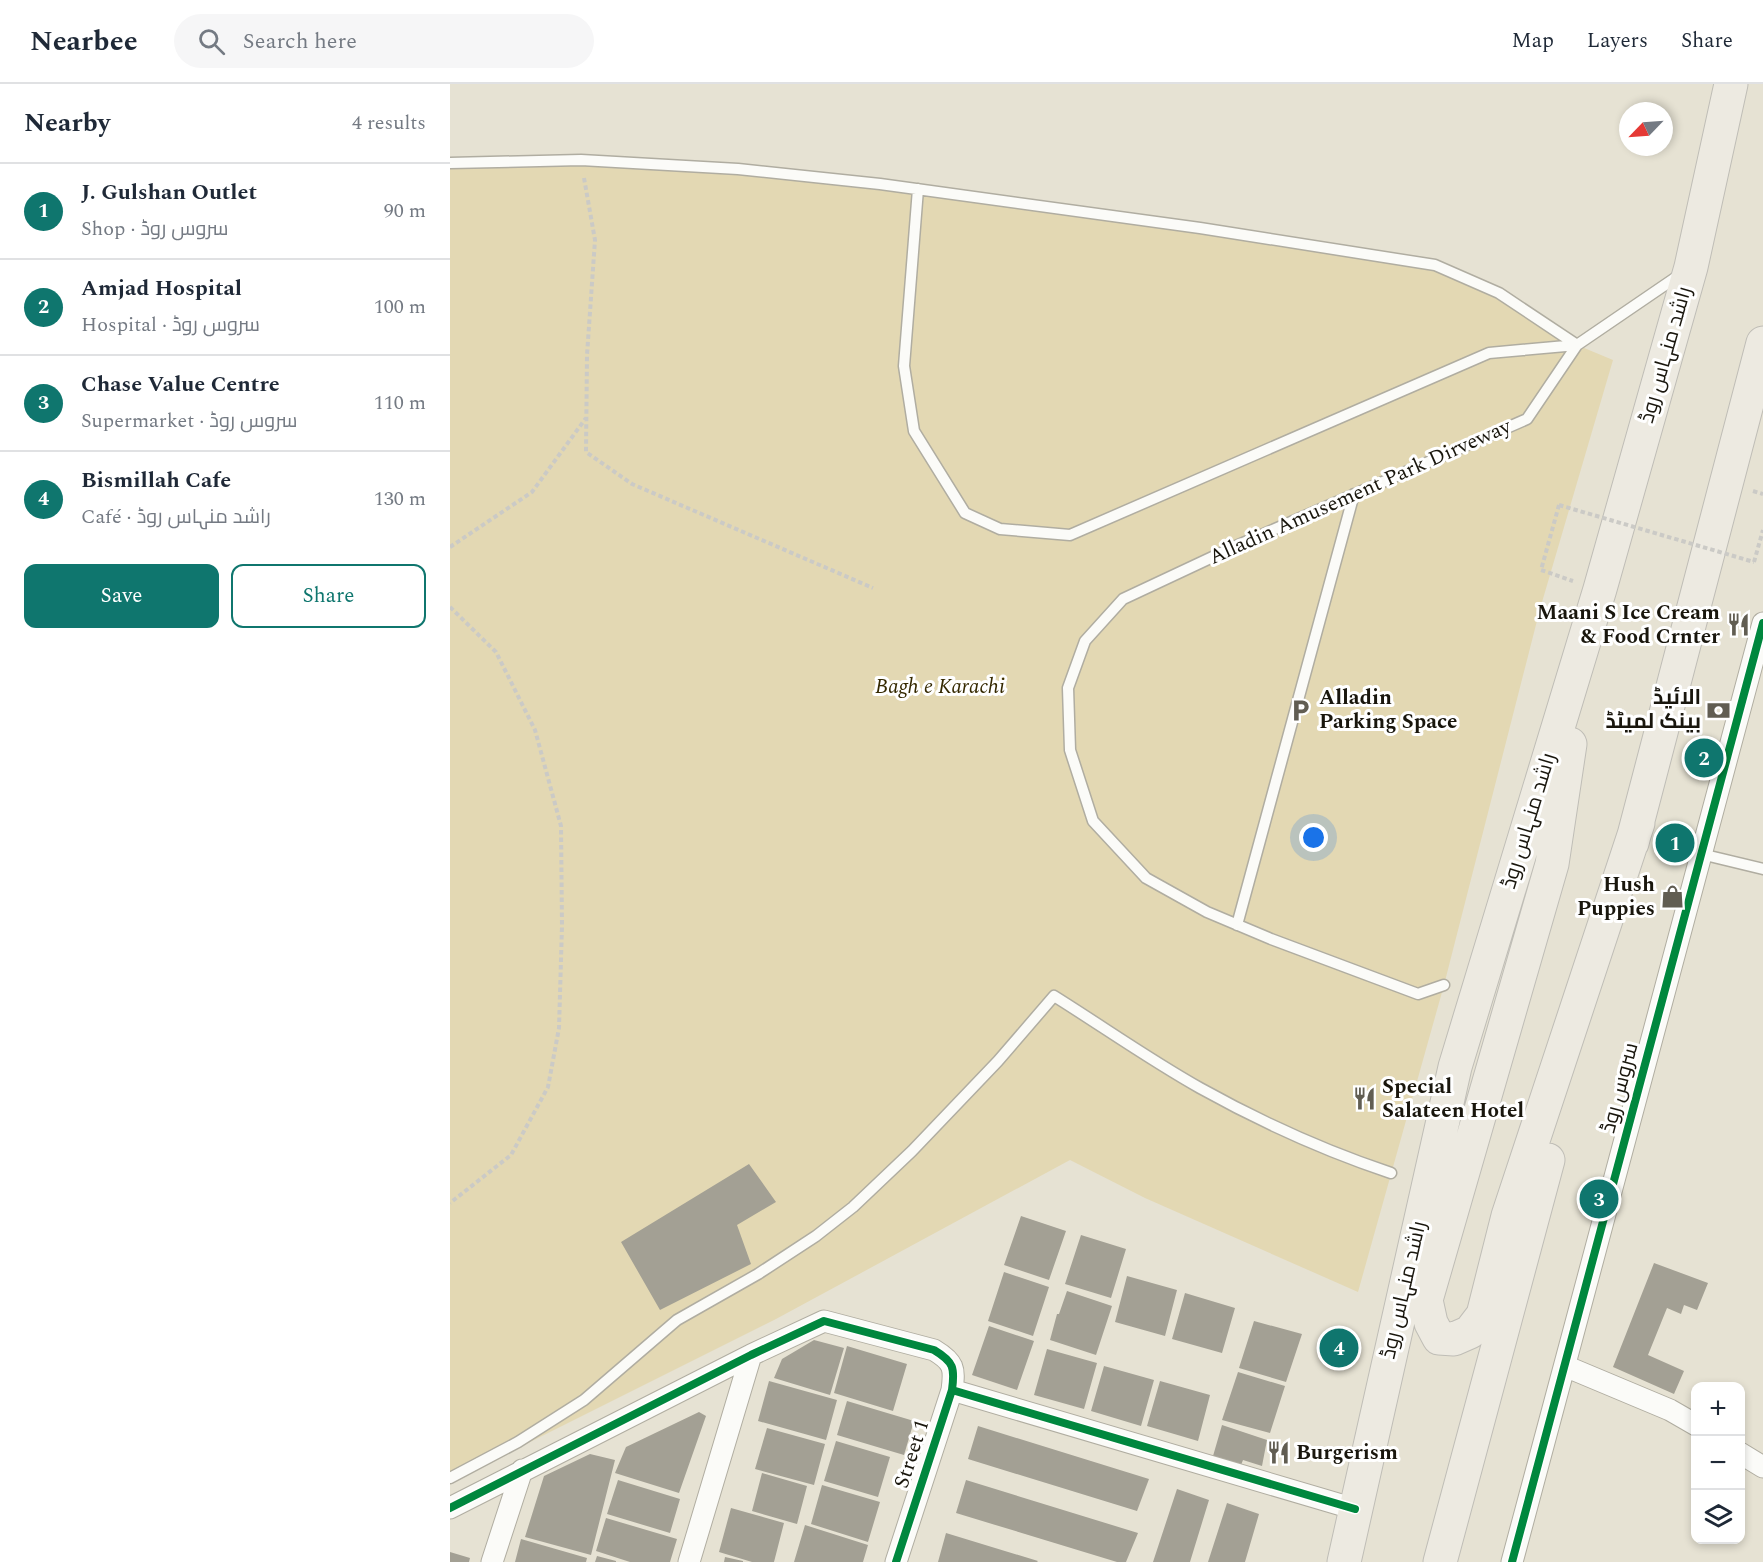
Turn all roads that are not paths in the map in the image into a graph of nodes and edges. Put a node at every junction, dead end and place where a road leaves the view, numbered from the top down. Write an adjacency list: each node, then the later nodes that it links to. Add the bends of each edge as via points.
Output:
1 (1731, 84): 4 (main road, راشد منہاس روڈ)
2 (450, 163): 3 (lane, via 581,160 738,169)
3 (918, 189): 6 (lane, via 1435,264 1498,292); 6 (lane, via 903,366 914,431 965,513 1000,529 1070,535 1489,353)
4 (1691, 267): 6 (lane); 9 (main road, راشد منہاس روڈ)
5 (1763, 343): 10 (main road)
6 (1577, 345): 7 (lane, Alladin Amusement Park Dirveway, via 1527,419)
7 (1354, 494): 13 (lane); 13 (lane, Alladin Amusement Park Dirveway, via 1123,599 1085,640 1068,688 1070,750 1093,821 1146,878)
8 (1763, 623): 11 (street, سروس روڈ)
9 (1586, 631): 10 (main road, via 1552,864 1426,1300 1439,1338 1454,1340 1470,1332 1483,1315 1508,1216); 25 (main road, راشد منہاس روڈ, via 1455,1067)
10 (1638, 823): 30 (main road)
11 (1701, 854): 12 (lane); 17 (street, سروس روڈ)
12 (1763, 869)
13 (1237, 925): 14 (lane, Alladin Amusement Park Dirveway, via 1418,994)
14 (1444, 985)
15 (1391, 1173): 23 (lane, via 1270,1125 1198,1087 1054,996 912,1151 853,1207 758,1274 677,1320 584,1400 518,1442)
16 (751, 1355): 18 (street, Street 1, via 824,1321 934,1350 948,1358 954,1372); 22 (street); 27 (street)
17 (1565, 1366): 19 (street, via 1671,1410); 31 (street, سروس روڈ)
18 (952, 1390): 25 (street); 28 (street, Street 1)
19 (1691, 1422)
20 (1745, 1456): 21 (street)
21 (1763, 1467)
22 (522, 1470): 24 (street); 26 (street)
23 (450, 1478)
24 (450, 1508)
25 (1355, 1509): 29 (main road, راشد منہاس روڈ)
26 (492, 1562)
27 (689, 1562)
28 (896, 1562)
29 (1344, 1562)
30 (1440, 1562)
31 (1512, 1562)

